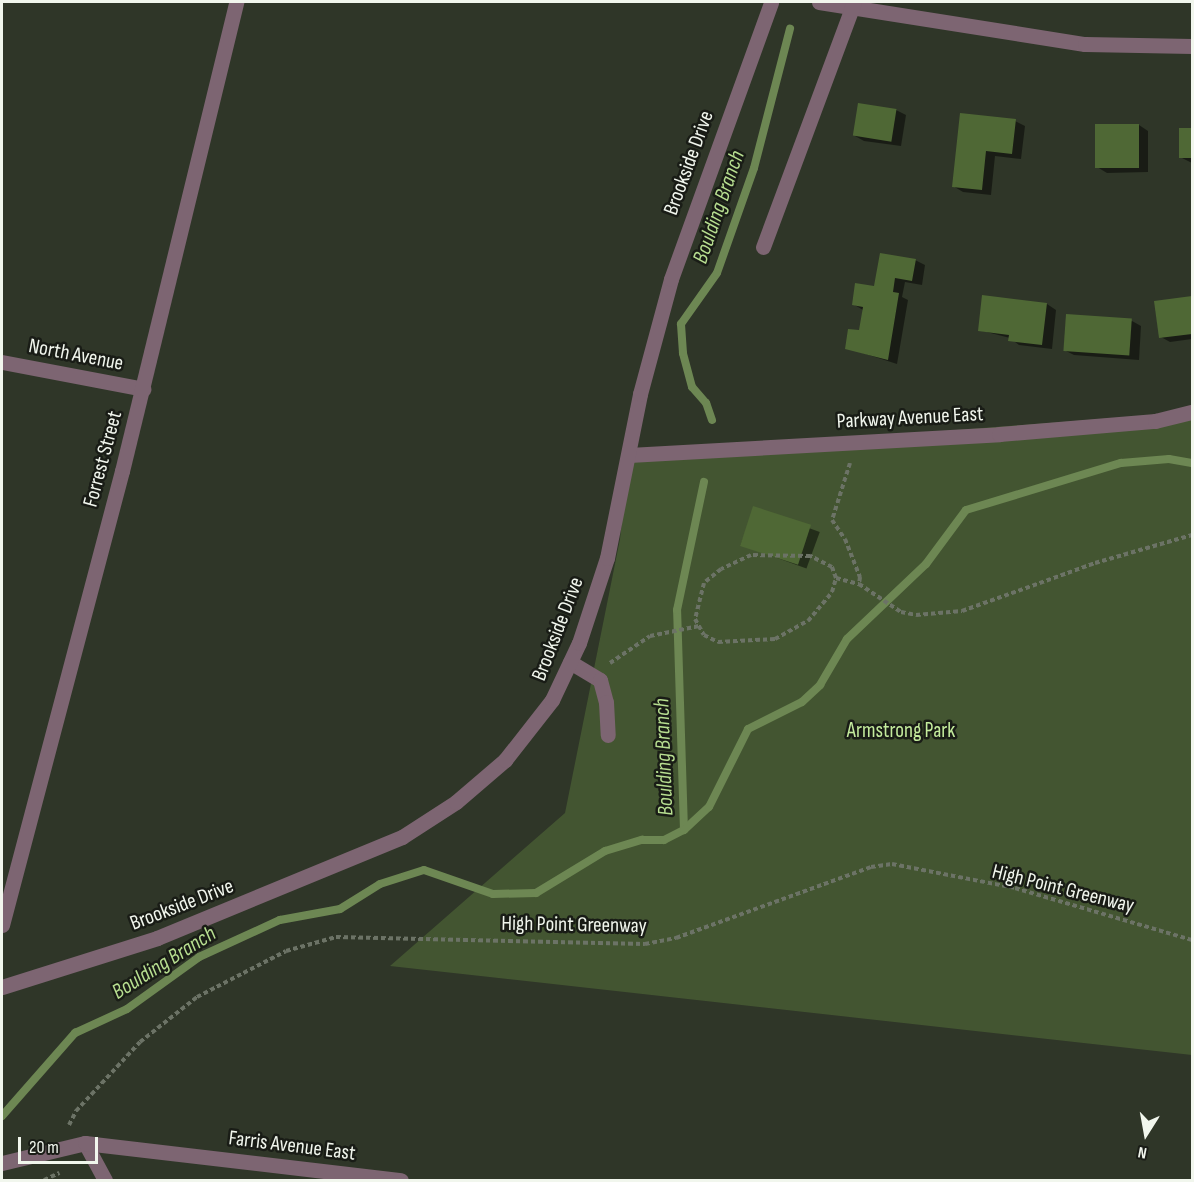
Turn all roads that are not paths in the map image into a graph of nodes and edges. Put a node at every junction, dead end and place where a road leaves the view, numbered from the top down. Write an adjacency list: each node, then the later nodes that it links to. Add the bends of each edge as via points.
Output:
1 (236, 2): 8 (street, Forrest Street)
2 (771, 2): 10 (street, Brookside Drive, via 671,279 640,394)
3 (819, 2): 4 (street)
4 (853, 4): 5 (street, via 1085,44); 6 (street)
5 (1192, 46)
6 (763, 247)
7 (2, 362): 8 (street, North Avenue)
8 (143, 389): 13 (street, Forrest Street)
9 (1192, 412): 10 (street, Parkway Avenue East, via 1155,421)
10 (629, 455): 11 (street, Brookside Drive, via 607,558)
11 (570, 662): 12 (street, via 600,680); 14 (street, Brookside Drive, via 552,700 505,760 456,802 402,837 158,939)
12 (608, 735)
13 (2, 925)
14 (2, 987)
15 (85, 1143): 16 (street, Farris Avenue East); 17 (street); 18 (street, Farris Avenue East)
16 (2, 1163)
17 (105, 1180)
18 (401, 1180)

